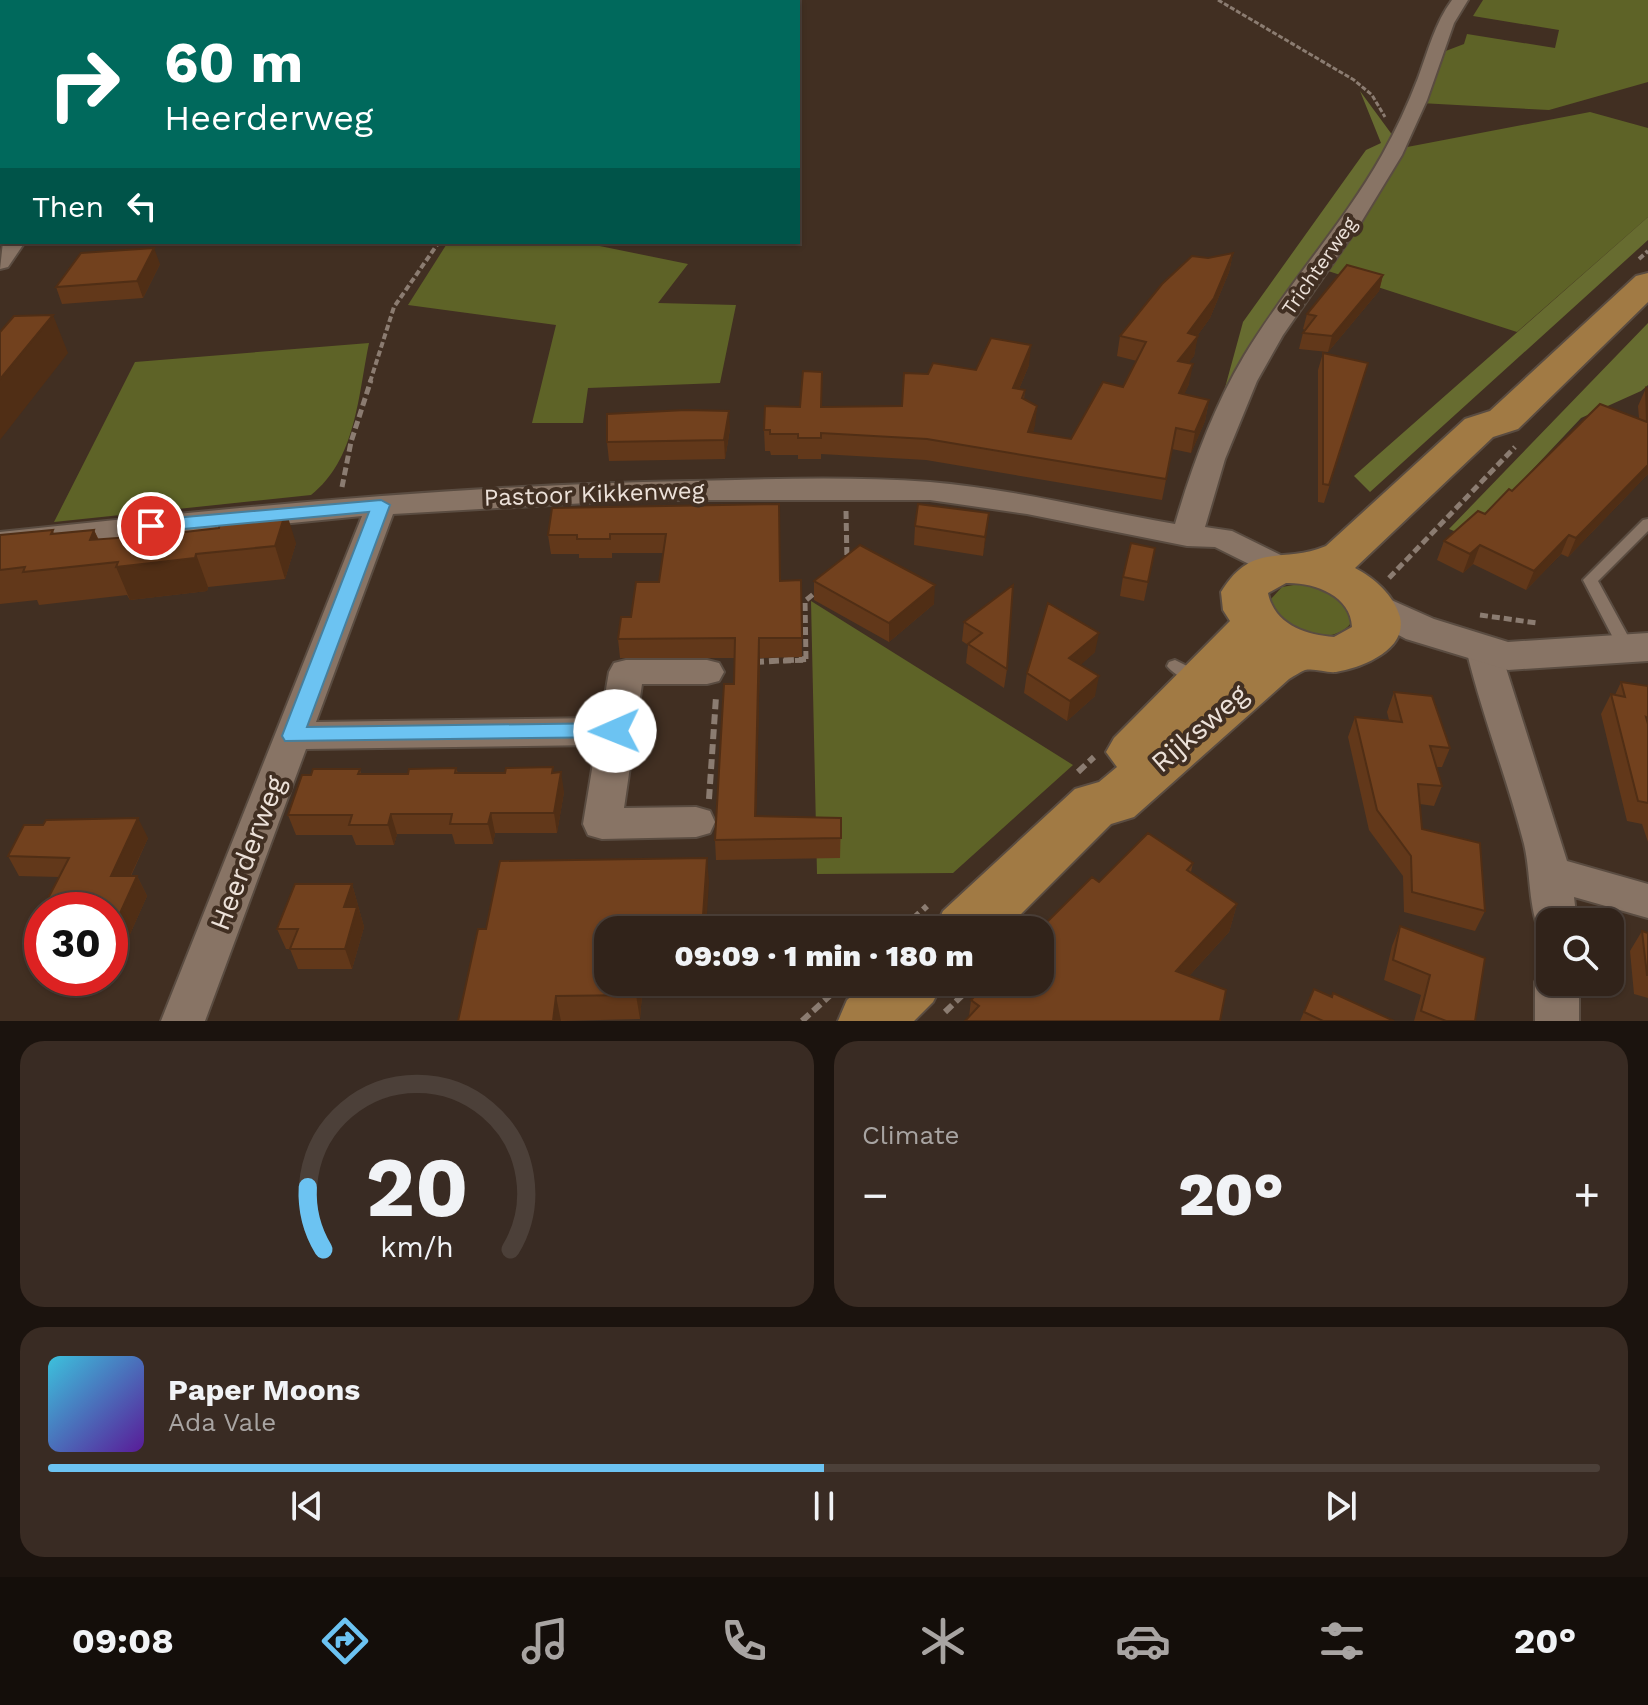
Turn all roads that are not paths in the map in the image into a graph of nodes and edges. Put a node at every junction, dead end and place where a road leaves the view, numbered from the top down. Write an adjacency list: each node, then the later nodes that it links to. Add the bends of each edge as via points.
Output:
1 (1460, 0): 8 (street, Trichterweg, via 1447,16 1400,137 1331,255 1268,337 1224,425)
2 (13, 244): 3 (street)
3 (0, 262)
4 (1648, 283): 5 (main road, Rijksweg)
5 (1511, 432): 10 (main road, Rijksweg, via 1479,428 1342,556); 11 (main road, Rijksweg, via 1366,579)
6 (381, 505): 8 (street, Pastoor Kikkenweg, via 653,490 846,490 950,494); 9 (street, Pastoor Kikkenweg); 18 (street, Heerderweg)
7 (1648, 523): 13 (lane, via 1590,580)
8 (1187, 536): 10 (street, Pastoor Kikkenweg)
9 (0, 542)
10 (1274, 586): 11 (main road, via 1340,578); 14 (main road, via 1275,639); 16 (main road, Rijksweg, via 1243,640)
11 (1373, 603): 12 (street, via 1399,646 1467,667); 14 (main road, via 1340,652)
12 (1489, 647): 13 (street); 20 (street)
13 (1637, 647)
14 (1304, 650): 16 (main road, Rijksweg, via 1271,666)
15 (712, 679): 17 (street, via 626,672)
16 (1203, 682): 23 (main road, Rijksweg, via 1114,802 1095,805)
17 (615, 731): 18 (street); 19 (street, via 602,824)
18 (293, 736): 26 (street, Heerderweg)
19 (702, 814)
20 (1553, 874): 21 (street); 22 (street)
21 (1648, 901)
22 (1555, 908)
23 (980, 916)
24 (896, 996): 27 (main road)
25 (1557, 996): 28 (street)
26 (183, 1021)
27 (870, 1021)
28 (1557, 1021)

